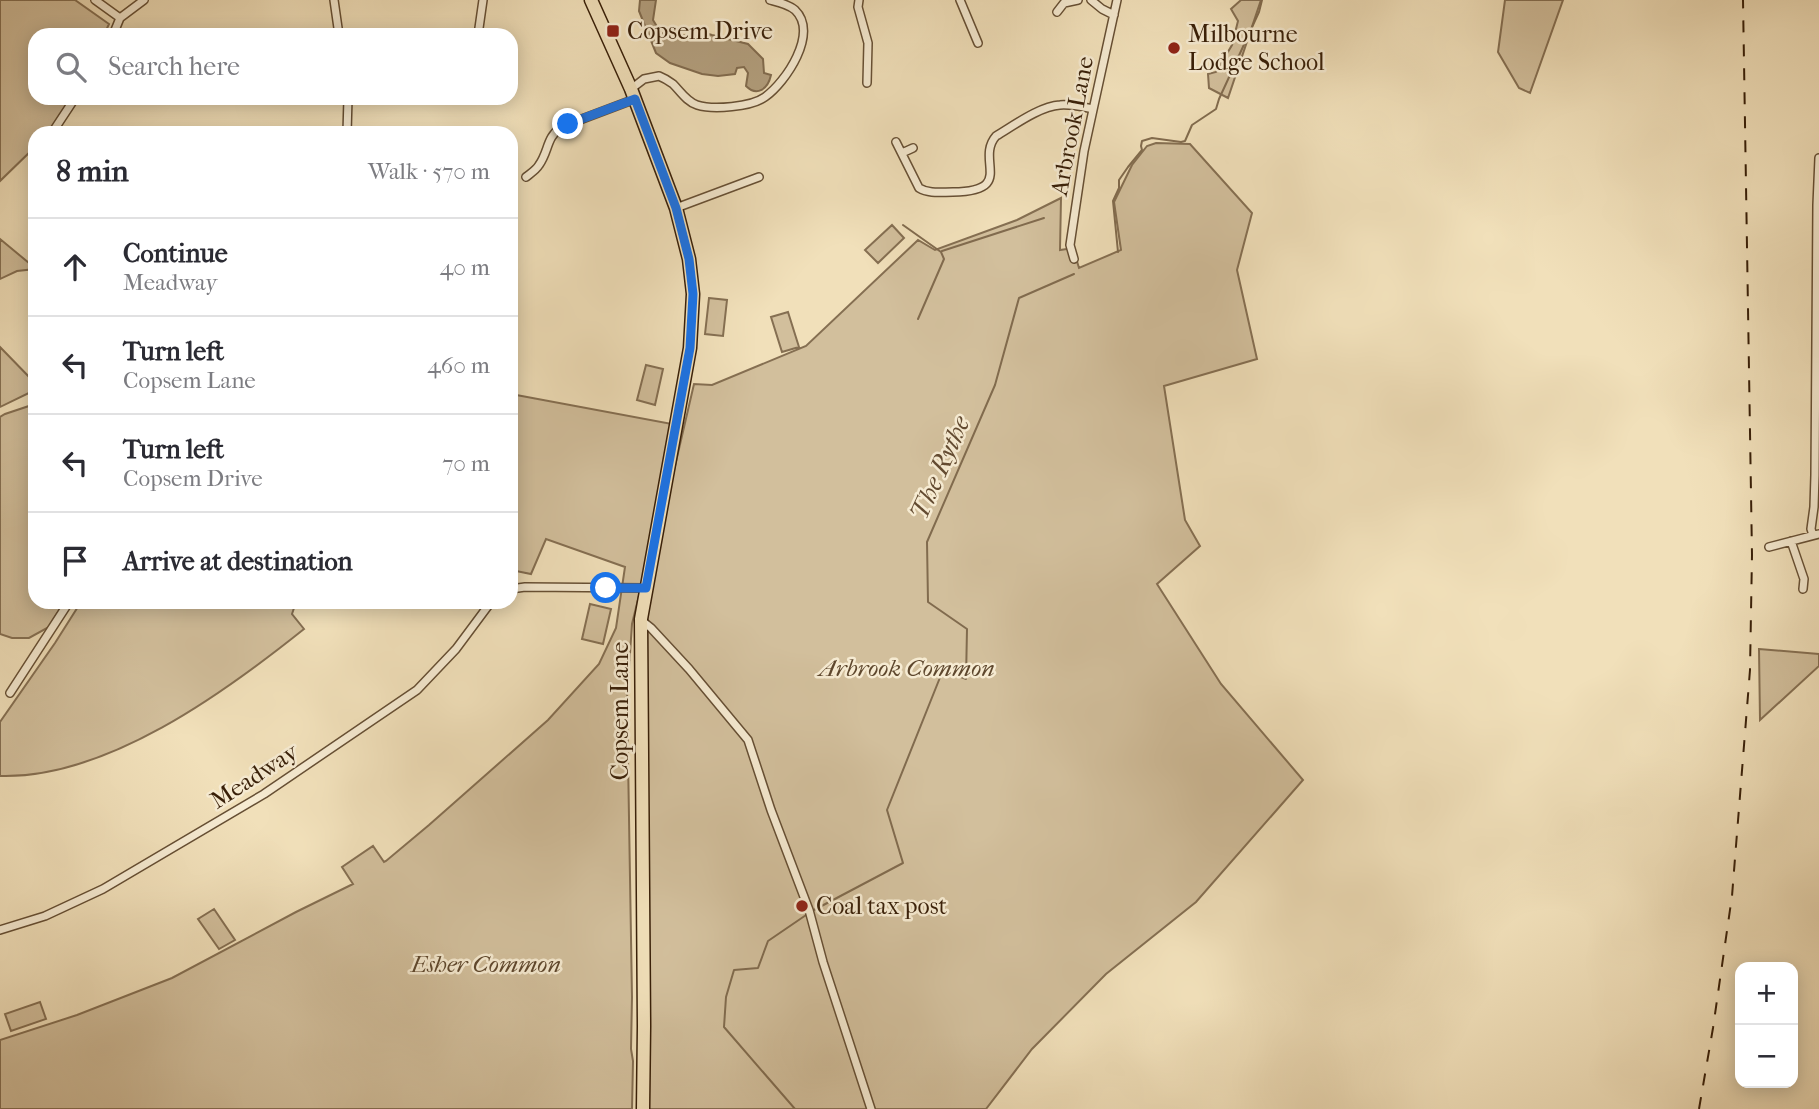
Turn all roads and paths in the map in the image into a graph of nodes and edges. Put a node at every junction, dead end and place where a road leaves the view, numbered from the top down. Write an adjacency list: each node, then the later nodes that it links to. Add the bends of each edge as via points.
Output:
1 (94, 0): 15 (street)
2 (144, 0): 15 (street)
3 (334, 0): 17 (street)
4 (484, 0): 18 (street)
5 (591, 0): 21 (main road, Copsem Lane)
6 (770, 0): 21 (street, via 795,10 803,23 803,38 783,81 764,98 744,106 696,105 659,76 644,79)
7 (859, 0): 20 (street, via 868,43)
8 (960, 0): 19 (street)
9 (1078, 0): 12 (street)
10 (1091, 0): 14 (street)
11 (1117, 0): 14 (street, Arbrook Lane)
12 (1061, 2): 13 (street)
13 (1057, 12)
14 (1114, 15): 24 (street, Arbrook Lane)
15 (120, 18): 16 (street)
16 (116, 28)
17 (338, 28)
18 (479, 28)
19 (978, 43)
20 (867, 83)
21 (633, 94): 31 (street, via 553,133 537,169); 33 (main road, Copsem Lane)
22 (70, 105): 25 (street)
23 (348, 105): 26 (street)
24 (1093, 109): 29 (street, via 1056,105 996,136 991,141 990,175 985,185 973,191 923,191); 34 (street, Arbrook Lane, via 1073,220 1070,245)
25 (57, 126)
26 (347, 126)
27 (897, 142): 29 (street)
28 (914, 148): 29 (street)
29 (902, 153)
30 (1819, 158): 35 (street, via 1811,529)
31 (526, 177)
32 (760, 177): 33 (street)
33 (676, 208): 39 (main road, Copsem Lane, via 693,294 690,344)
34 (1074, 259)
35 (1816, 535): 36 (street)
36 (1791, 541): 37 (street); 40 (street)
37 (1769, 547)
38 (518, 588): 39 (street)
39 (646, 588): 43 (main road, Copsem Lane)
40 (1803, 589)
41 (64, 609): 44 (street)
42 (486, 609): 45 (street, Meadway, via 417,690 264,794 103,889 45,916)
43 (640, 619): 46 (main road, Copsem Lane); 47 (street, via 748,740 810,913)
44 (10, 693)
45 (0, 930)
46 (643, 1109)
47 (871, 1109)

